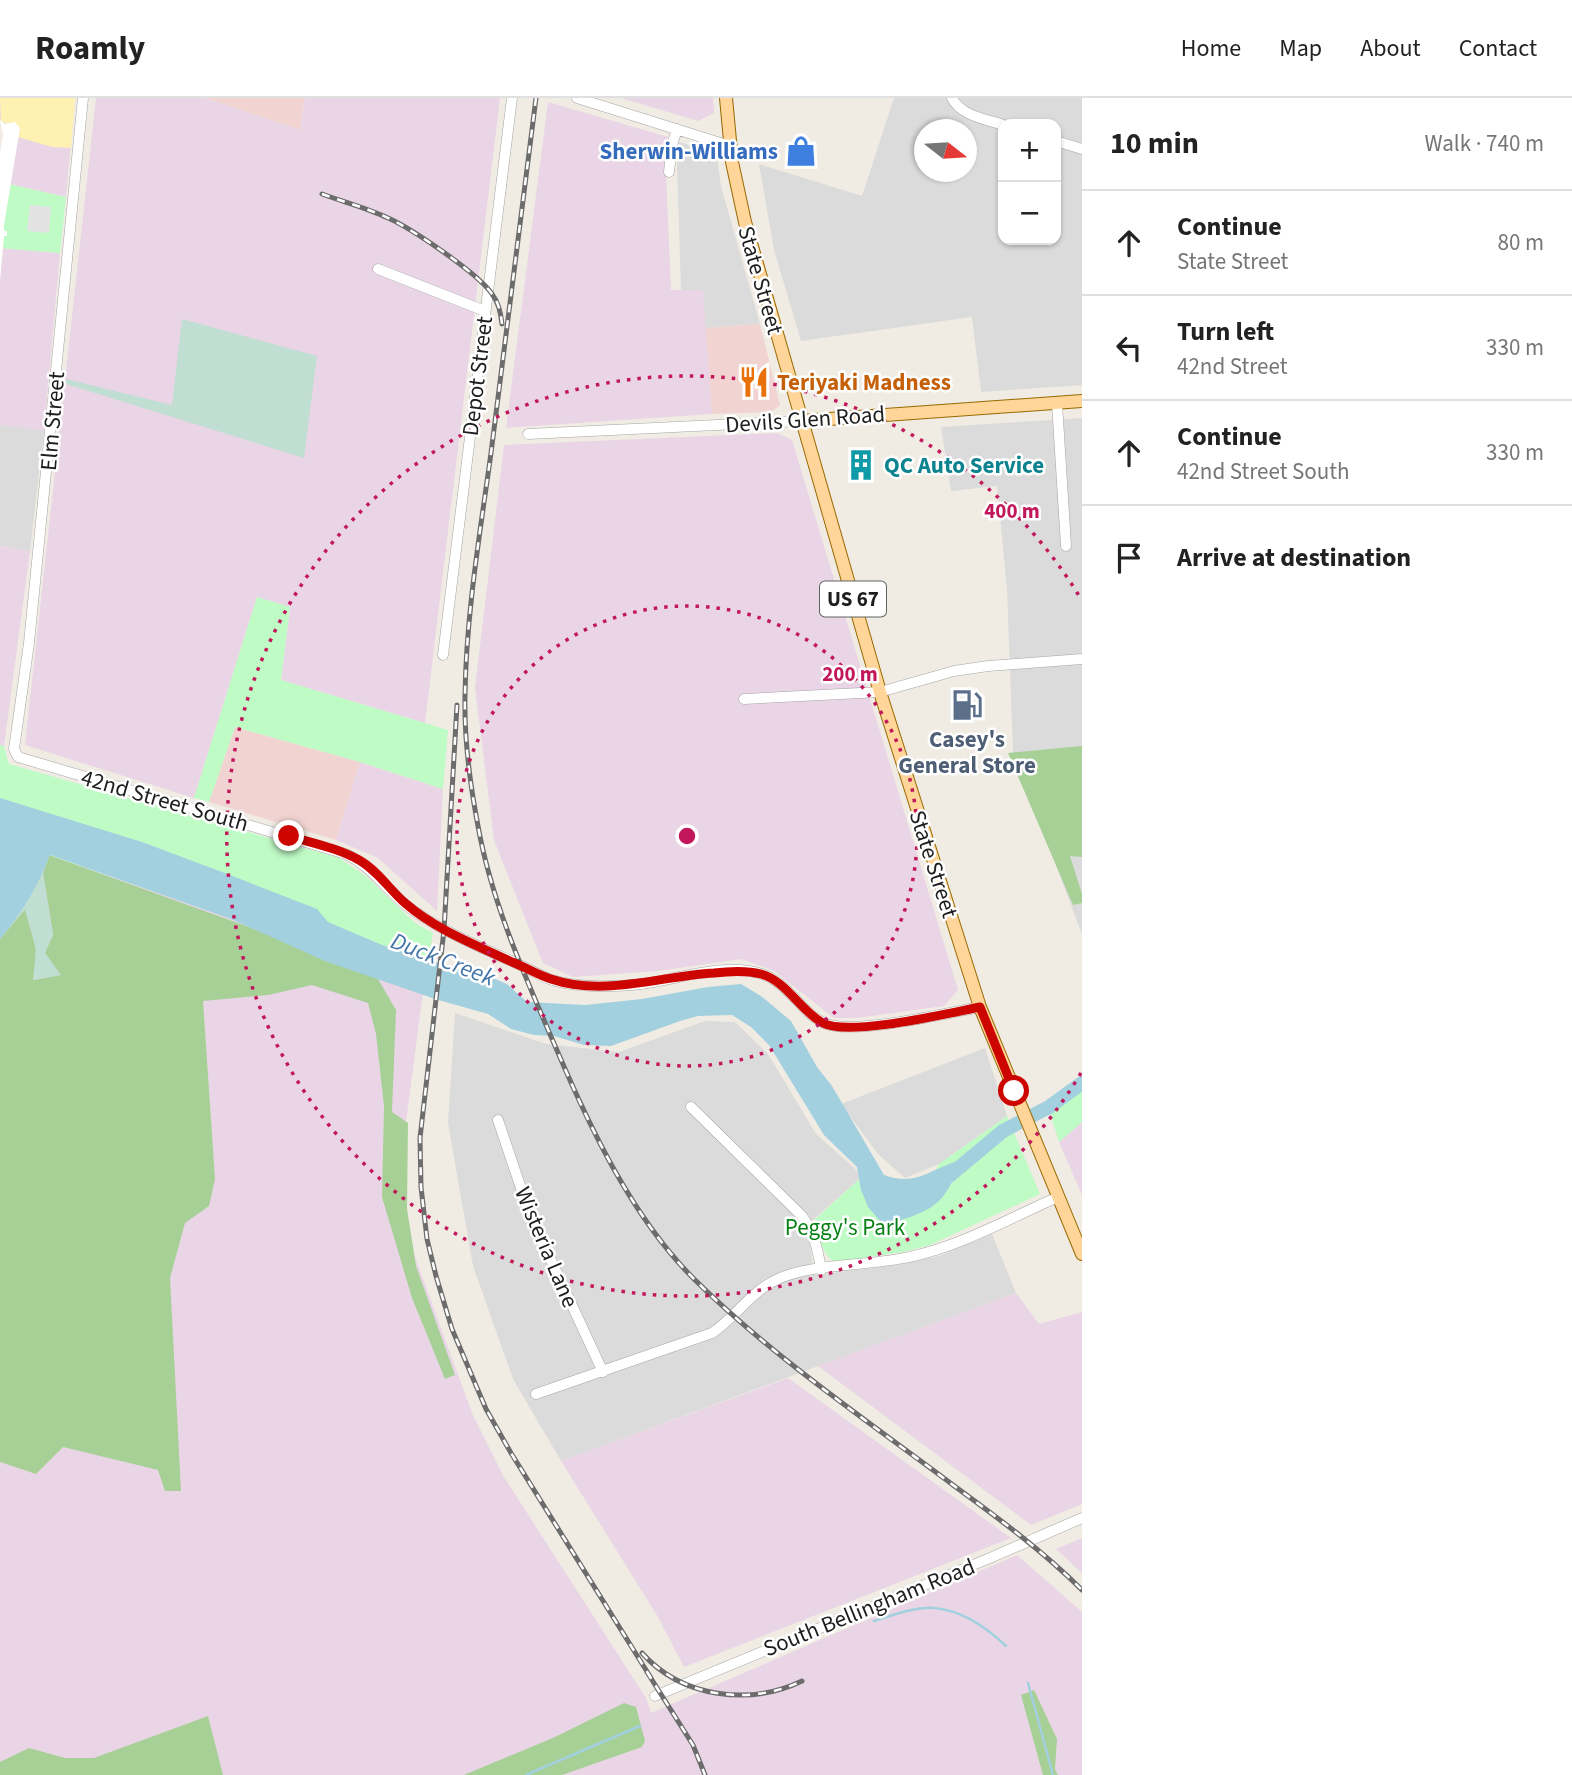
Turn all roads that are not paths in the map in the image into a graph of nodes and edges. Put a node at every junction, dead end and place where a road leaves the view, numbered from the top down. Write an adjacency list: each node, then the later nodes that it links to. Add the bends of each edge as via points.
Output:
1 (83, 98): 23 (street, Elm Street, via 31,632)
2 (512, 98): 13 (street, Depot Street)
3 (577, 98): 7 (street)
4 (726, 98): 9 (main road, State Street / US 67)
5 (952, 98): 6 (street, via 971,115)
6 (998, 123)
7 (677, 129): 9 (street); 11 (street)
8 (1061, 143): 10 (street)
9 (730, 146): 16 (main road, State Street / US 67, via 745,222)
10 (1082, 149)
11 (670, 172)
12 (378, 269): 13 (street)
13 (485, 311): 19 (street, Depot Street)
14 (1082, 401): 15 (main road, Devils Glen Road)
15 (1057, 403): 16 (main road, Devils Glen Road); 18 (street)
16 (801, 421): 17 (street, Devils Glen Road); 21 (main road, State Street / US 67)
17 (528, 434)
18 (1066, 546)
19 (443, 655)
20 (1082, 659): 21 (street, via 954,671)
21 (880, 692): 22 (street); 24 (main road, State Street / US 67)
22 (744, 699)
23 (14, 744): 24 (street, 42nd Street South, via 18,757 362,861 406,904 444,930 552,980 622,985 708,973 764,974 823,1023 842,1028)
24 (980, 1007): 27 (main road, State Street / US 67)
25 (691, 1107): 29 (street, via 802,1216 816,1244)
26 (498, 1120): 30 (street, Wisteria Lane, via 530,1215)
27 (1058, 1197): 28 (main road, State Street / US 67); 29 (street, via 936,1250)
28 (1082, 1254)
29 (821, 1269): 30 (street, via 766,1285 712,1333)
30 (603, 1372): 31 (street)
31 (536, 1394)
32 (1082, 1518): 33 (street, South Bellingham Road)
33 (655, 1696)

